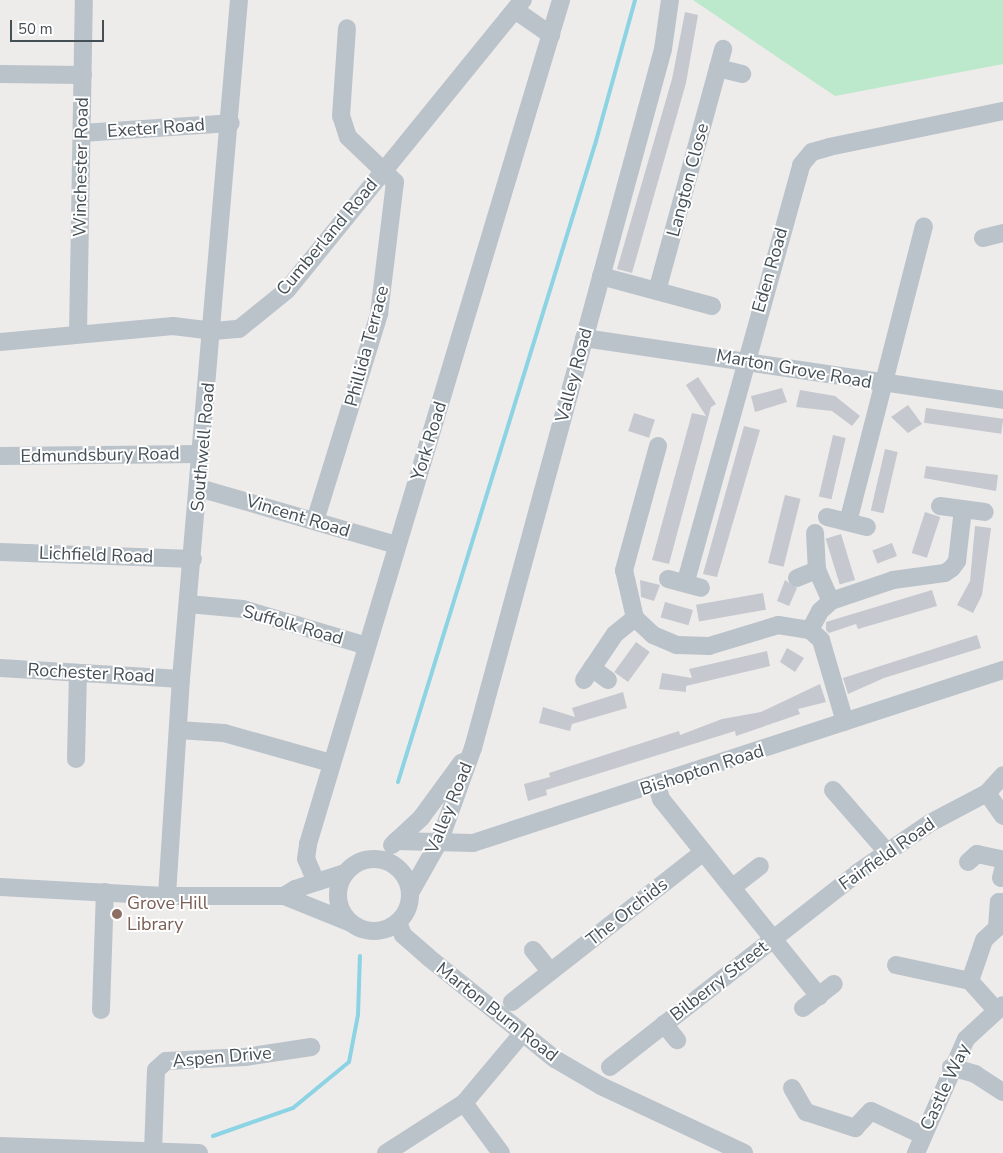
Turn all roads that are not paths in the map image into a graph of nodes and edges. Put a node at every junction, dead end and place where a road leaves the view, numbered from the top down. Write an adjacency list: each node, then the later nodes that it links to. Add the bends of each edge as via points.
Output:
1 (84, 0): 12 (street, Winchester Road)
2 (239, 0): 14 (street, Southwell Road)
3 (561, 0): 7 (street, York Road)
4 (670, 0): 20 (street, Valley Road, via 663,49)
5 (519, 5): 7 (street); 16 (street, Cumberland Road)
6 (346, 28): 16 (street, via 341,116 348,137)
7 (551, 35): 42 (street, York Road)
8 (723, 49): 9 (street, Langton Close)
9 (718, 68): 11 (street); 21 (street, Langton Close)
10 (0, 74): 12 (street)
11 (742, 74)
12 (83, 75): 15 (street, Winchester Road)
13 (1003, 111): 27 (street, Eden Road, via 812,152 801,165)
14 (231, 123): 15 (street, Exeter Road); 23 (street, Southwell Road)
15 (82, 133): 24 (street, Winchester Road)
16 (383, 171): 23 (street, Cumberland Road, via 287,290 239,329); 38 (street, Phillida Terrace, via 395,182 379,314)
17 (924, 227): 28 (street)
18 (1003, 233): 19 (street)
19 (983, 238)
20 (601, 276): 21 (street); 25 (street, Valley Road)
21 (657, 291): 22 (street)
22 (712, 306)
23 (214, 331): 24 (street, Cumberland Road, via 173,326); 31 (street, Southwell Road)
24 (78, 334): 26 (street, Cumberland Road)
25 (584, 338): 27 (street, Marton Grove Road); 60 (street, Valley Road)
26 (0, 347)
27 (744, 359): 28 (street, Marton Grove Road); 47 (street, Eden Road, via 693,584)
28 (885, 385): 29 (street, Marton Grove Road); 39 (street)
29 (1003, 400)
30 (658, 446): 50 (street, via 645,463 624,570)
31 (201, 454): 32 (street, Edmundsbury Road); 33 (street, Southwell Road)
32 (0, 456)
33 (199, 488): 38 (street, Vincent Road); 44 (street, Southwell Road)
34 (940, 506): 35 (street)
35 (963, 509): 36 (street); 48 (street, via 952,568 945,573 893,580)
36 (985, 512)
37 (828, 517): 39 (street)
38 (315, 521): 42 (street, Vincent Road)
39 (848, 522): 40 (street)
40 (868, 527)
41 (815, 533): 45 (street)
42 (397, 545): 52 (street, York Road)
43 (0, 552): 44 (street, Lichfield Road)
44 (193, 559): 49 (street, Southwell Road)
45 (817, 570): 46 (street); 48 (street)
46 (797, 578)
47 (668, 579)
48 (832, 601): 51 (street, via 820,610)
49 (188, 604): 52 (street, Suffolk Road, via 243,609); 56 (street, Southwell Road)
50 (635, 618): 51 (street, via 653,635 677,645 709,646 778,625); 57 (street, via 615,634 588,674)
51 (810, 630): 58 (street, via 821,640)
52 (367, 646): 62 (street, York Road)
53 (0, 668): 55 (street, Rochester Road)
54 (1003, 670): 58 (street, Bishopton Road)
55 (78, 673): 56 (street, Rochester Road); 61 (street)
56 (181, 679): 59 (street, Southwell Road)
57 (608, 680)
58 (845, 722): 64 (street, Bishopton Road)
59 (178, 730): 62 (street, via 224,733); 82 (street, Southwell Road)
60 (473, 748): 68 (street, Valley Road, via 421,818); 69 (street, Valley Road)
61 (76, 759)
62 (331, 763): 77 (street, York Road, via 306,859)
63 (1003, 775): 66 (street, Fairfield Road)
64 (657, 785): 69 (street, Bishopton Road, via 473,844); 70 (street, via 661,799)
65 (833, 790): 71 (street)
66 (987, 793): 67 (street); 71 (street, Fairfield Road, via 930,823)
67 (1003, 816)
68 (396, 841): 69 (street, Bishopton Road); 72 (street, Valley Road)
69 (439, 842): 81 (street, Valley Road)
70 (703, 852): 79 (street); 90 (street, The Orchids)
71 (886, 852): 87 (street, Fairfield Road)
72 (377, 859): 76 (street, via 359,862); 81 (street, via 403,874)
73 (968, 862): 74 (street, via 977,854)
74 (1002, 865)
75 (760, 866): 79 (street)
76 (344, 873): 77 (street); 86 (street, via 338,901)
77 (316, 882): 83 (street)
78 (0, 887): 80 (street)
79 (732, 887): 87 (street)
80 (105, 892): 82 (street); 97 (street)
81 (410, 893): 85 (street, via 409,904)
82 (167, 895): 83 (street)
83 (284, 896): 86 (street)
84 (1002, 902): 91 (street, via 999,902 997,928 984,940)
85 (398, 922): 86 (street, via 377,931); 99 (street, Marton Burn Road, via 403,935)
86 (351, 924)
87 (773, 938): 93 (street); 98 (street, Bilberry Street)
88 (533, 950): 90 (street)
89 (896, 965): 91 (street)
90 (550, 972): 94 (street, The Orchids)
91 (970, 981): 96 (street)
92 (834, 984): 93 (street)
93 (819, 996): 95 (street)
94 (512, 1002)
95 (803, 1008)
96 (1000, 1008): 103 (street, Castle Way, via 966,1039)
97 (101, 1010)
98 (664, 1024): 100 (street, Bilberry Street); 102 (street, Bilberry Street)
99 (521, 1035): 106 (street); 114 (street, Marton Burn Road, via 601,1086)
100 (677, 1040)
101 (311, 1047): 110 (street, Aspen Drive, via 245,1057 166,1061 156,1070)
102 (610, 1067)
103 (951, 1067): 105 (street, via 975,1074); 107 (street, Castle Way)
104 (792, 1088): 107 (street, via 806,1112 854,1128 871,1111)
105 (1003, 1092)
106 (464, 1103): 112 (street); 113 (street)
107 (922, 1135): 115 (street, Castle Way)
108 (0, 1146): 109 (street)
109 (85, 1151): 110 (street)
110 (153, 1151): 111 (street)
111 (199, 1153)
112 (386, 1153)
113 (501, 1153)
114 (744, 1153)
115 (916, 1153)

